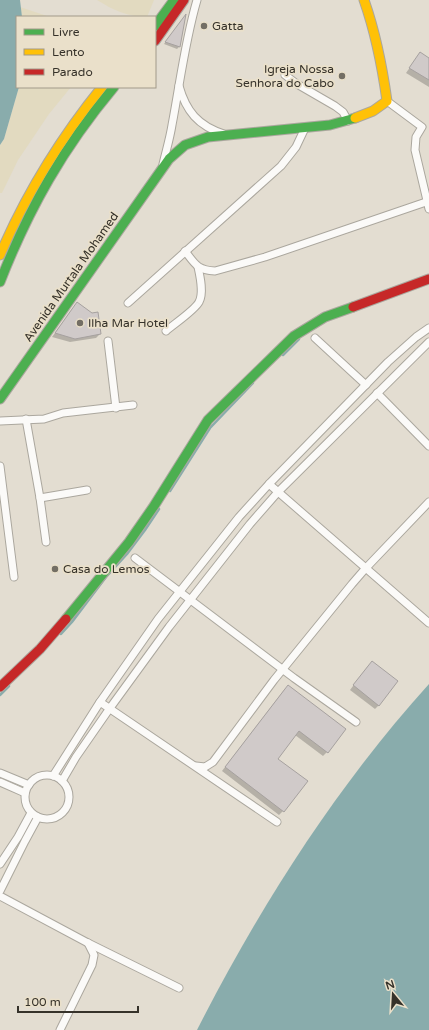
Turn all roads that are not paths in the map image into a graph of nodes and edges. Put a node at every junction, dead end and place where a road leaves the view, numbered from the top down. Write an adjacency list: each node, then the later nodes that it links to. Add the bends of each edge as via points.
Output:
1 (174, 0): 5 (street)
2 (184, 0): 6 (street)
3 (197, 0): 8 (street)
4 (364, 0): 11 (street, via 380,55)
5 (156, 25)
6 (156, 40)
7 (285, 75): 12 (street, via 335,106 343,112)
8 (178, 83): 14 (street, via 188,108 200,123); 15 (street)
9 (101, 88): 18 (street, via 45,165 14,222)
10 (113, 88): 21 (street, via 71,140 39,193 15,242)
11 (387, 101): 12 (street, Avenida Murtala Mohamed, via 372,111); 16 (street, via 422,127 415,146)
12 (348, 121): 13 (street, Avenida Murtala Mohamed)
13 (305, 128): 14 (street, Avenida Murtala Mohamed); 17 (street, via 296,147 281,166)
14 (230, 136): 15 (street, Avenida Murtala Mohamed, via 208,137 185,145 168,159)
15 (162, 168): 30 (street, Avenida Murtala Mohamed)
16 (428, 205): 19 (street, via 215,271)
17 (184, 252): 19 (street); 22 (street)
18 (0, 255)
19 (198, 267): 24 (street, via 200,301)
20 (429, 279): 50 (street, via 314,322 274,355 208,420 129,542 57,630)
21 (0, 282)
22 (128, 303)
23 (429, 328): 28 (street, via 388,362)
24 (166, 331)
25 (315, 338): 28 (street)
26 (108, 341): 32 (street)
27 (429, 342): 29 (street)
28 (366, 385): 37 (street)
29 (377, 393): 35 (street); 39 (street)
30 (0, 399)
31 (133, 405): 32 (street)
32 (116, 408): 33 (street, via 64,413 44,419)
33 (26, 419): 34 (street); 40 (street)
34 (0, 421)
35 (429, 446)
36 (0, 466): 45 (street)
37 (269, 484): 39 (street); 46 (street)
38 (87, 490): 40 (street)
39 (278, 492): 44 (street); 47 (street)
40 (40, 498): 42 (street)
41 (429, 502): 44 (street)
42 (46, 542)
43 (135, 558): 46 (street)
44 (365, 568): 48 (street); 49 (street)
45 (14, 576)
46 (180, 591): 47 (street); 51 (street)
47 (190, 599): 49 (street); 52 (street)
48 (429, 624)
49 (283, 670): 53 (street); 54 (street, via 213,762 205,767)
50 (0, 687)
51 (100, 702): 52 (street); 56 (street)
52 (110, 708): 54 (street); 57 (street)
53 (356, 722)
54 (196, 766): 63 (street)
55 (0, 773): 59 (street)
56 (53, 776): 57 (street); 59 (street, via 42,776)
57 (62, 781): 62 (street, via 68,793 67,806 52,819)
58 (0, 782): 60 (street)
59 (29, 785): 60 (street)
60 (25, 792): 61 (street, via 26,803)
61 (31, 813): 62 (street); 64 (street)
62 (38, 817): 65 (street)
63 (277, 822)
64 (0, 864)
65 (0, 891)
66 (0, 896): 67 (street)
67 (88, 942): 68 (street); 69 (street, via 94,954 92,966)
68 (179, 988)
69 (60, 1030)

